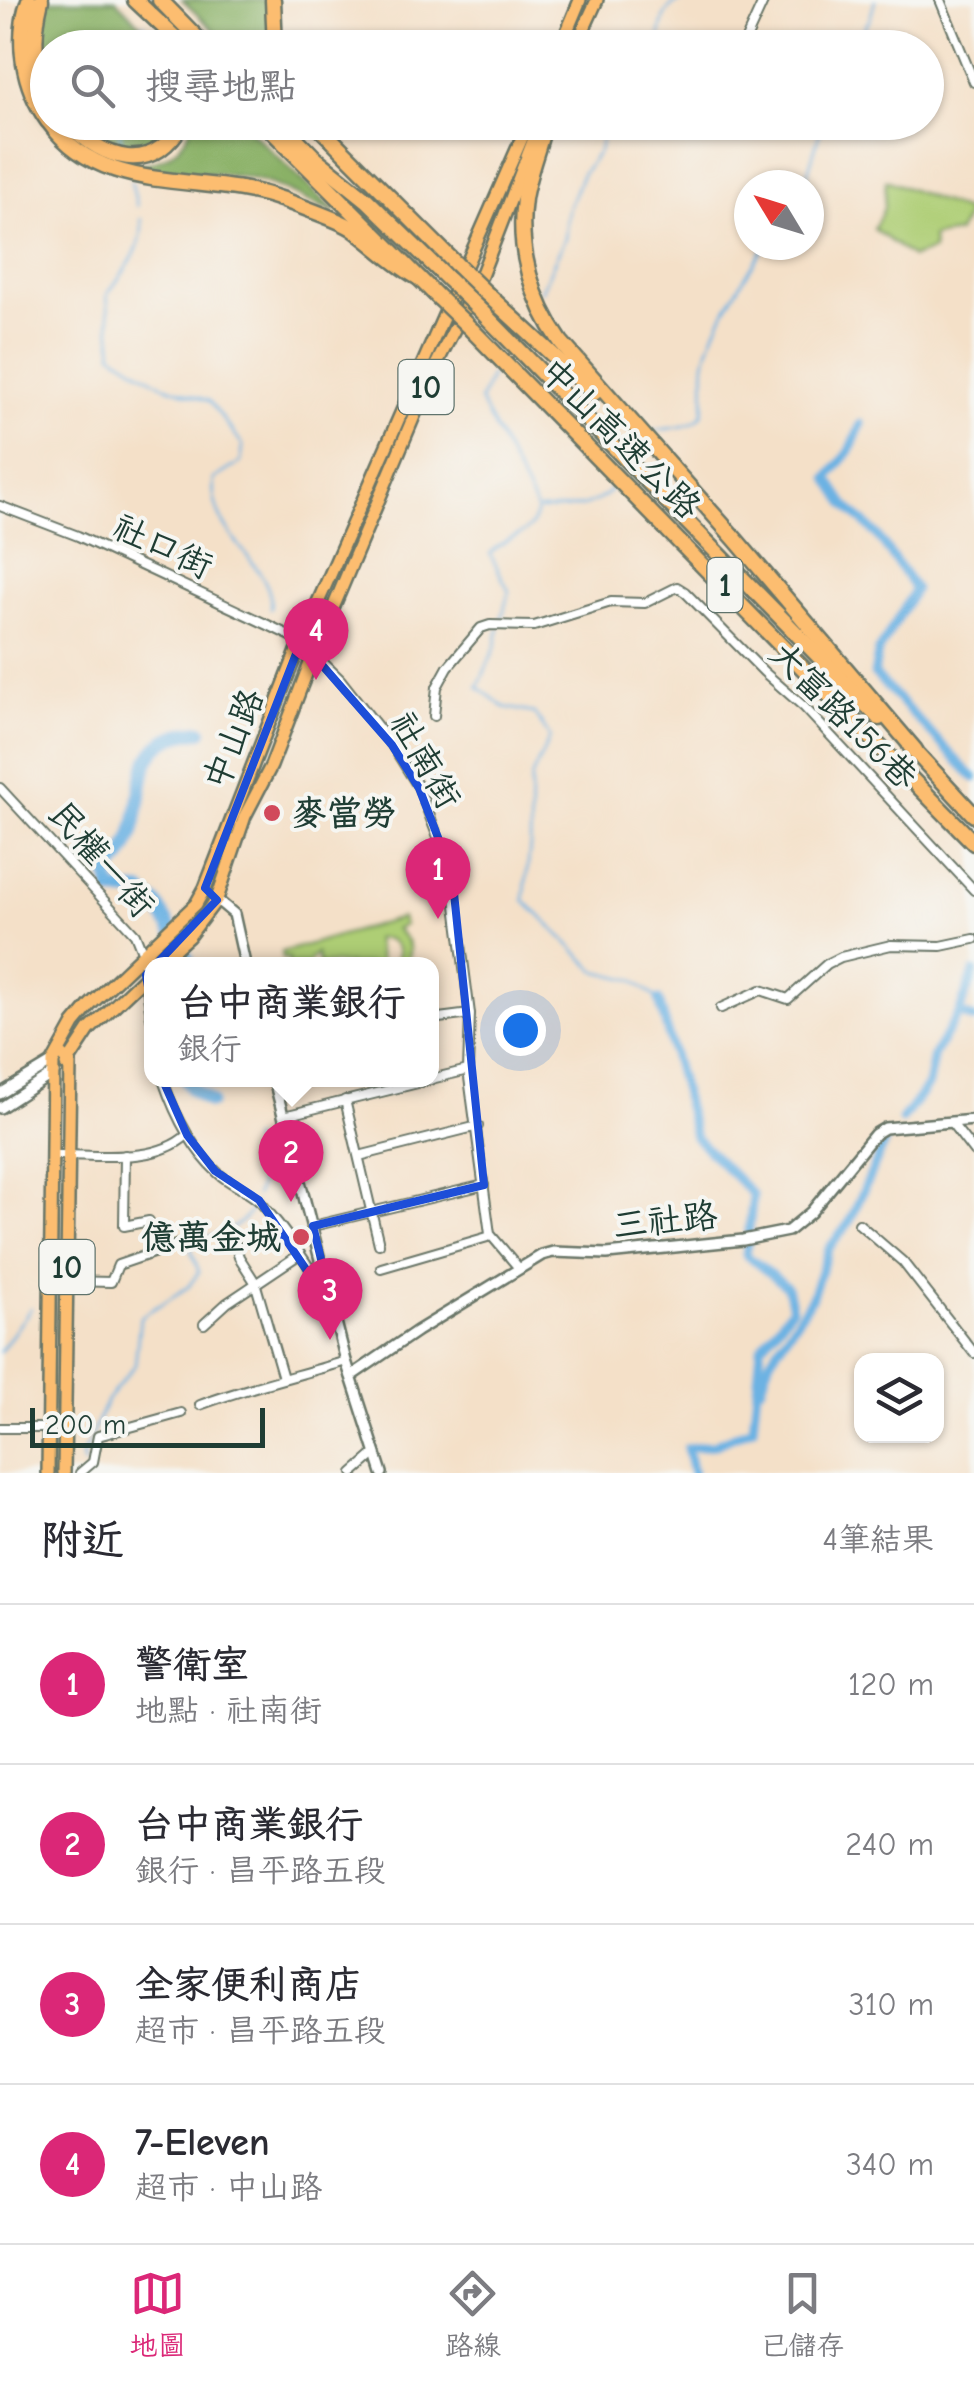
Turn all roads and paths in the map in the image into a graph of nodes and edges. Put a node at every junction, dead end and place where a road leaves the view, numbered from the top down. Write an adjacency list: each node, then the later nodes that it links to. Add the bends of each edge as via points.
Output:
1 (30, 0): 21 (highway, via 23,38)
2 (42, 0): 10 (highway)
3 (133, 0): 11 (highway); 12 (highway)
4 (160, 0): 13 (highway)
5 (273, 0): 14 (highway)
6 (580, 0): 15 (main road)
7 (596, 0): 16 (main road)
8 (764, 0): 17 (street)
9 (940, 0): 19 (street)
10 (37, 30)
11 (157, 30)
12 (166, 30)
13 (189, 30)
14 (274, 30)
15 (568, 30)
16 (583, 30)
17 (750, 30)
18 (974, 49): 19 (street)
19 (964, 53): 20 (street)
20 (974, 82)
21 (30, 87)
22 (67, 140): 31 (highway, via 119,172 252,191 348,226)
23 (88, 140): 24 (highway, via 103,152 132,158 161,150)
24 (168, 140)
25 (281, 140): 31 (highway, 中山高速公路 / 1)
26 (297, 140): 37 (highway, 中山高速公路 / 1, bridge, via 481,311)
27 (332, 140): 32 (highway, bridge)
28 (521, 140): 34 (main road, 中山路 / 10)
29 (536, 140): 35 (main road, 中山路 / 10)
30 (539, 140): 32 (highway, via 524,199 528,274 548,324)
31 (419, 278): 40 (highway, 中山高速公路 / 1, bridge)
32 (650, 444): 37 (highway)
33 (0, 506): 34 (street, 社口街)
34 (301, 641): 35 (street, 社南街); 41 (main road, 中山路 / 10)
35 (314, 653): 43 (main road, 中山路 / 10); 51 (street, 社南街, via 370,716 420,788 452,874)
36 (434, 716): 42 (street, 大富路156巷, via 437,687 480,628 534,626 611,602 645,603 677,588 804,707)
37 (915, 750): 39 (highway, 中山高速公路 / 1)
38 (0, 788): 45 (street, 民權一街, via 135,934)
39 (974, 815)
40 (974, 844)
41 (204, 888): 43 (street); 45 (main road, 中山路 / 10)
42 (974, 890)
43 (216, 900): 47 (main road, 中山路 / 10); 48 (street, via 234,914)
44 (974, 939): 50 (street, via 891,945 841,957 788,999 761,990)
45 (144, 954): 46 (street, 民權一街); 53 (main road, 中山路 / 10, via 82,1015)
46 (145, 957)
47 (166, 957)
48 (244, 957)
49 (144, 977): 54 (main road, 中山路, via 90,1030)
50 (721, 1008)
51 (470, 1014): 52 (street); 55 (street, 社南街)
52 (439, 1018)
53 (56, 1062): 54 (main road, 中山路); 62 (street, 中山路); 64 (street, 中山路); 71 (main road, 10)
54 (70, 1062): 72 (main road, 10)
55 (468, 1070): 56 (street); 68 (street, 社南街)
56 (439, 1077)
57 (165, 1087): 69 (street)
58 (276, 1087): 65 (street)
59 (379, 1087): 61 (street)
60 (399, 1087): 61 (street)
61 (380, 1092): 63 (street)
62 (0, 1094)
63 (345, 1100): 65 (street); 74 (street)
64 (0, 1108)
65 (284, 1116): 79 (street)
66 (974, 1120): 67 (street, 三社路)
67 (951, 1122): 70 (street); 86 (street, 三社路, via 875,1134 788,1230 607,1254 552,1252)
68 (478, 1126): 74 (street); 75 (street, 社南街)
69 (187, 1135): 73 (street, via 159,1150); 84 (street, via 216,1171 259,1200)
70 (974, 1152)
71 (53, 1154): 72 (street); 98 (main road, 10)
72 (68, 1154): 73 (street); 87 (main road, 10)
73 (125, 1155): 77 (street, via 124,1226)
74 (358, 1156): 76 (street)
75 (484, 1185): 76 (street); 81 (street, 社南街)
76 (372, 1212): 79 (street); 83 (street)
77 (149, 1220)
78 (859, 1224): 91 (street, via 903,1262)
79 (313, 1226): 89 (street)
80 (233, 1236): 88 (street)
81 (491, 1236): 85 (street); 86 (street)
82 (179, 1244): 87 (street, via 118,1265 112,1282)
83 (380, 1244)
84 (300, 1254): 88 (street); 89 (street)
85 (381, 1268)
86 (518, 1268): 93 (street, 三社路)
87 (67, 1282): 102 (main road, 10)
88 (255, 1282): 90 (street); 94 (street)
89 (332, 1309): 92 (street)
90 (204, 1324)
91 (974, 1353)
92 (346, 1360): 93 (street); 94 (street)
93 (351, 1376): 99 (street)
94 (283, 1378): 95 (street)
95 (200, 1405)
96 (181, 1413): 100 (street, via 98,1436)
97 (0, 1428): 98 (street)
98 (48, 1428): 101 (main road, 10)
99 (376, 1453): 103 (street); 104 (street)
100 (84, 1470)
101 (48, 1473)
102 (64, 1473)
103 (353, 1473)
104 (382, 1473)

